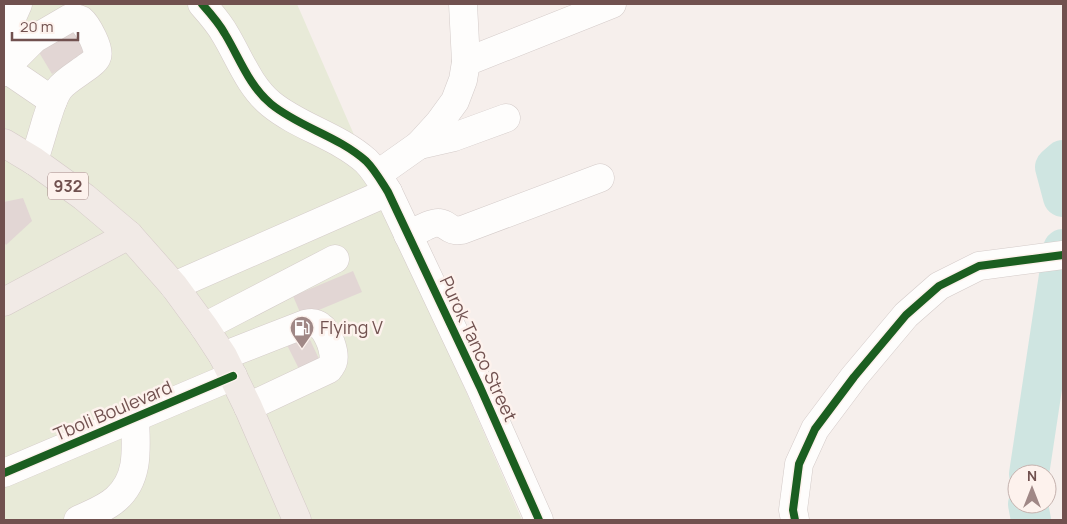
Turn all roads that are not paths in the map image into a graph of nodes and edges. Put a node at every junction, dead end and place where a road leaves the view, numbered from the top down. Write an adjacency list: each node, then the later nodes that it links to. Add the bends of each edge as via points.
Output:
1 (18, 4): 6 (street, via 6,37)
2 (202, 4): 13 (street, via 224,32 255,88 270,104 348,148 365,161)
3 (464, 4): 5 (street)
4 (612, 4): 5 (street)
5 (466, 62): 10 (street, via 455,102)
6 (5, 71): 7 (street); 7 (street, via 34,39 66,20 75,18 82,21 96,45 97,58 65,83)
7 (53, 101): 11 (street)
8 (506, 118): 10 (street, via 454,137)
9 (4, 143): 11 (main road, 932)
10 (419, 145): 13 (street)
11 (34, 162): 14 (main road, 932, via 84,197)
12 (600, 178): 15 (street, via 462,230 454,231 440,222)
13 (383, 183): 15 (street, Purok Tanco Street); 18 (street)
14 (129, 235): 18 (main road, 932); 19 (main road)
15 (408, 235): 27 (street, Purok Tanco Street)
16 (1063, 255): 28 (street, via 979,266 939,286 906,315 815,429 799,464 793,510)
17 (335, 259): 20 (street)
18 (174, 286): 20 (main road, 932)
19 (4, 302)
20 (204, 327): 21 (main road, 932)
21 (228, 366): 22 (main road, 932); 22 (street, Tboli Boulevard, via 305,324 320,325 324,329 334,355 329,369); 23 (street, Tboli Boulevard)
22 (248, 407): 26 (main road, 932)
23 (134, 418): 24 (street, Tboli Boulevard); 25 (street, via 135,466 124,491)
24 (4, 473)
25 (101, 515)
26 (297, 520)
27 (540, 520)
28 (795, 520)

